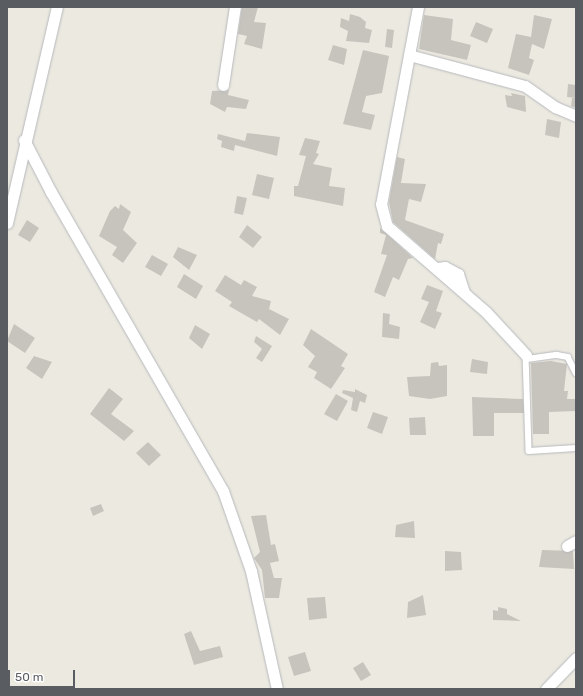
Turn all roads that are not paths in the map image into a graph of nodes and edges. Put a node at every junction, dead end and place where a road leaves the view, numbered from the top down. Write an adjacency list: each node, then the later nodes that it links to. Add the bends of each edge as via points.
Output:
1 (57, 7): 7 (street)
2 (235, 7): 5 (street)
3 (418, 7): 4 (street)
4 (409, 55): 6 (street, via 525,86 555,107); 9 (street, via 381,204 387,226 437,268 456,290 464,292)
5 (223, 84)
6 (576, 116)
7 (24, 140): 8 (street); 13 (street, via 51,192 223,491 251,571)
8 (7, 223)
9 (526, 357): 10 (lane, via 568,357); 11 (lane, via 526,439 529,451)
10 (576, 372)
11 (576, 448)
12 (576, 658): 14 (street)
13 (277, 689)
14 (546, 689)

